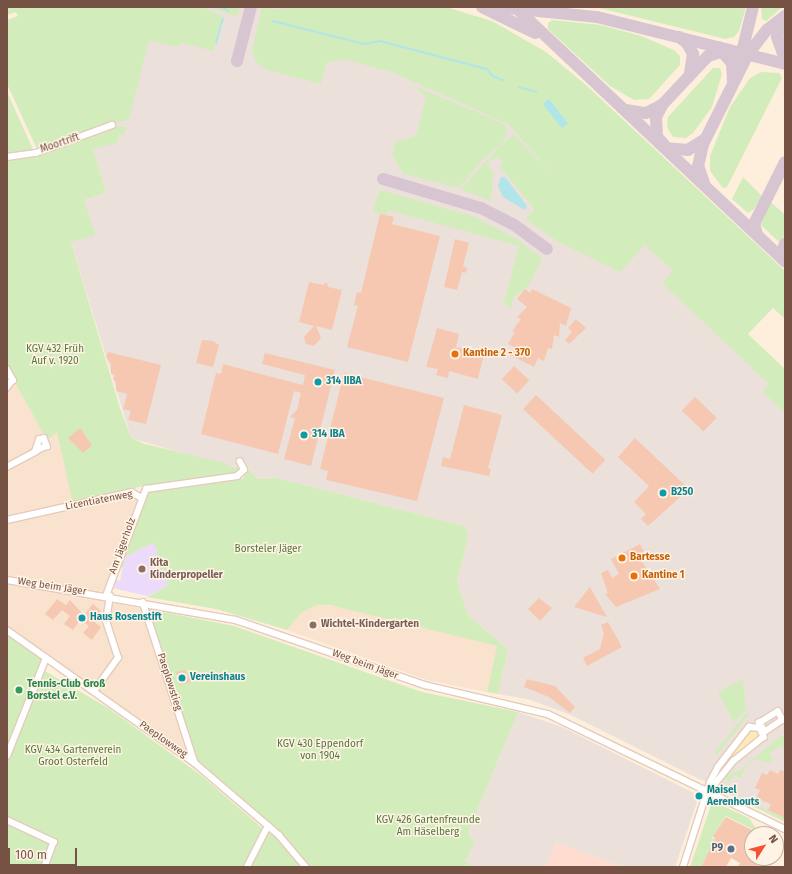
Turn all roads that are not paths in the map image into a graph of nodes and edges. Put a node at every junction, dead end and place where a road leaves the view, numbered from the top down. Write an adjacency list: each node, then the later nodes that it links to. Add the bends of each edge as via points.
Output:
1 (112, 125): 2 (street, Moortrift, via 43,150)
2 (7, 157)
3 (7, 369): 4 (street, via 13,380)
4 (7, 388)
5 (35, 452): 7 (street)
6 (240, 462): 8 (street, Licentiatenweg, via 244,470 237,476 146,489)
7 (7, 467)
8 (140, 497): 9 (street, Licentiatenweg, via 132,492); 11 (street, Am Jägerholz)
9 (7, 520)
10 (7, 580): 11 (street, Weg beim Jäger)
11 (108, 596): 12 (street, Weg beim Jäger); 15 (street, Am Jägerholz, via 106,621 118,658)
12 (143, 602): 17 (street, Paeplowstieg); 18 (street, Weg beim Jäger, via 236,620 424,685 548,714)
13 (7, 630): 14 (street, Paeplowweg)
14 (46, 658): 15 (street, Paeplowweg); 16 (street)
15 (94, 691): 17 (street, Paeplowweg)
16 (7, 756)
17 (196, 763): 20 (street, Paeplowweg)
18 (709, 792): 18 (street, via 734,761 764,737 760,728 749,727 735,743 713,776); 21 (street, Weg beim Jäger); 25 (street)
19 (7, 820): 22 (street, via 54,842)
20 (268, 826): 23 (street); 24 (street, Paeplowweg)
21 (785, 829)
22 (45, 867)
23 (247, 867)
24 (306, 867)
25 (683, 867)

